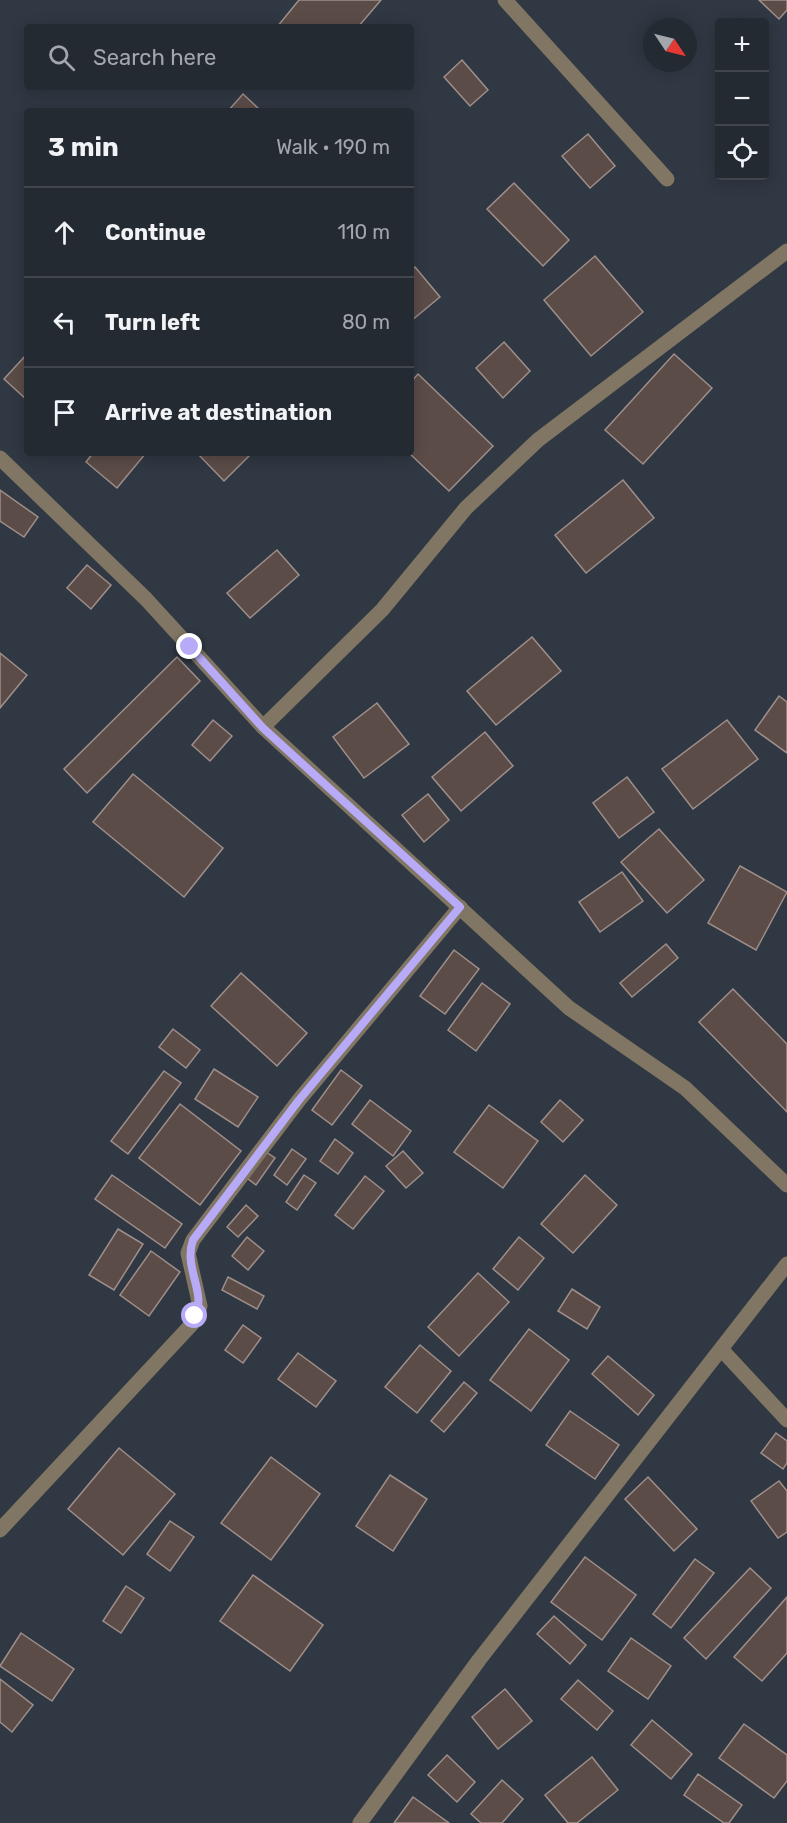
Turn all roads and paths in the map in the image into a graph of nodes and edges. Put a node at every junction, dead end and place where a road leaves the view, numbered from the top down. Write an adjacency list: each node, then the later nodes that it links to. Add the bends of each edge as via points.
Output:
1 (505, 0): 2 (street)
2 (667, 179)
3 (787, 250): 5 (street, via 538,440 466,508 382,610)
4 (0, 458): 5 (street, via 146,599)
5 (263, 728): 6 (street)
6 (460, 907): 7 (street, via 569,1008 685,1088); 11 (street, via 299,1100 193,1240 188,1253 200,1306 192,1324)
7 (787, 1184)
8 (787, 1264): 9 (street)
9 (722, 1350): 10 (street); 12 (street, via 479,1660)
10 (787, 1420)
11 (0, 1530)
12 (360, 1823)

